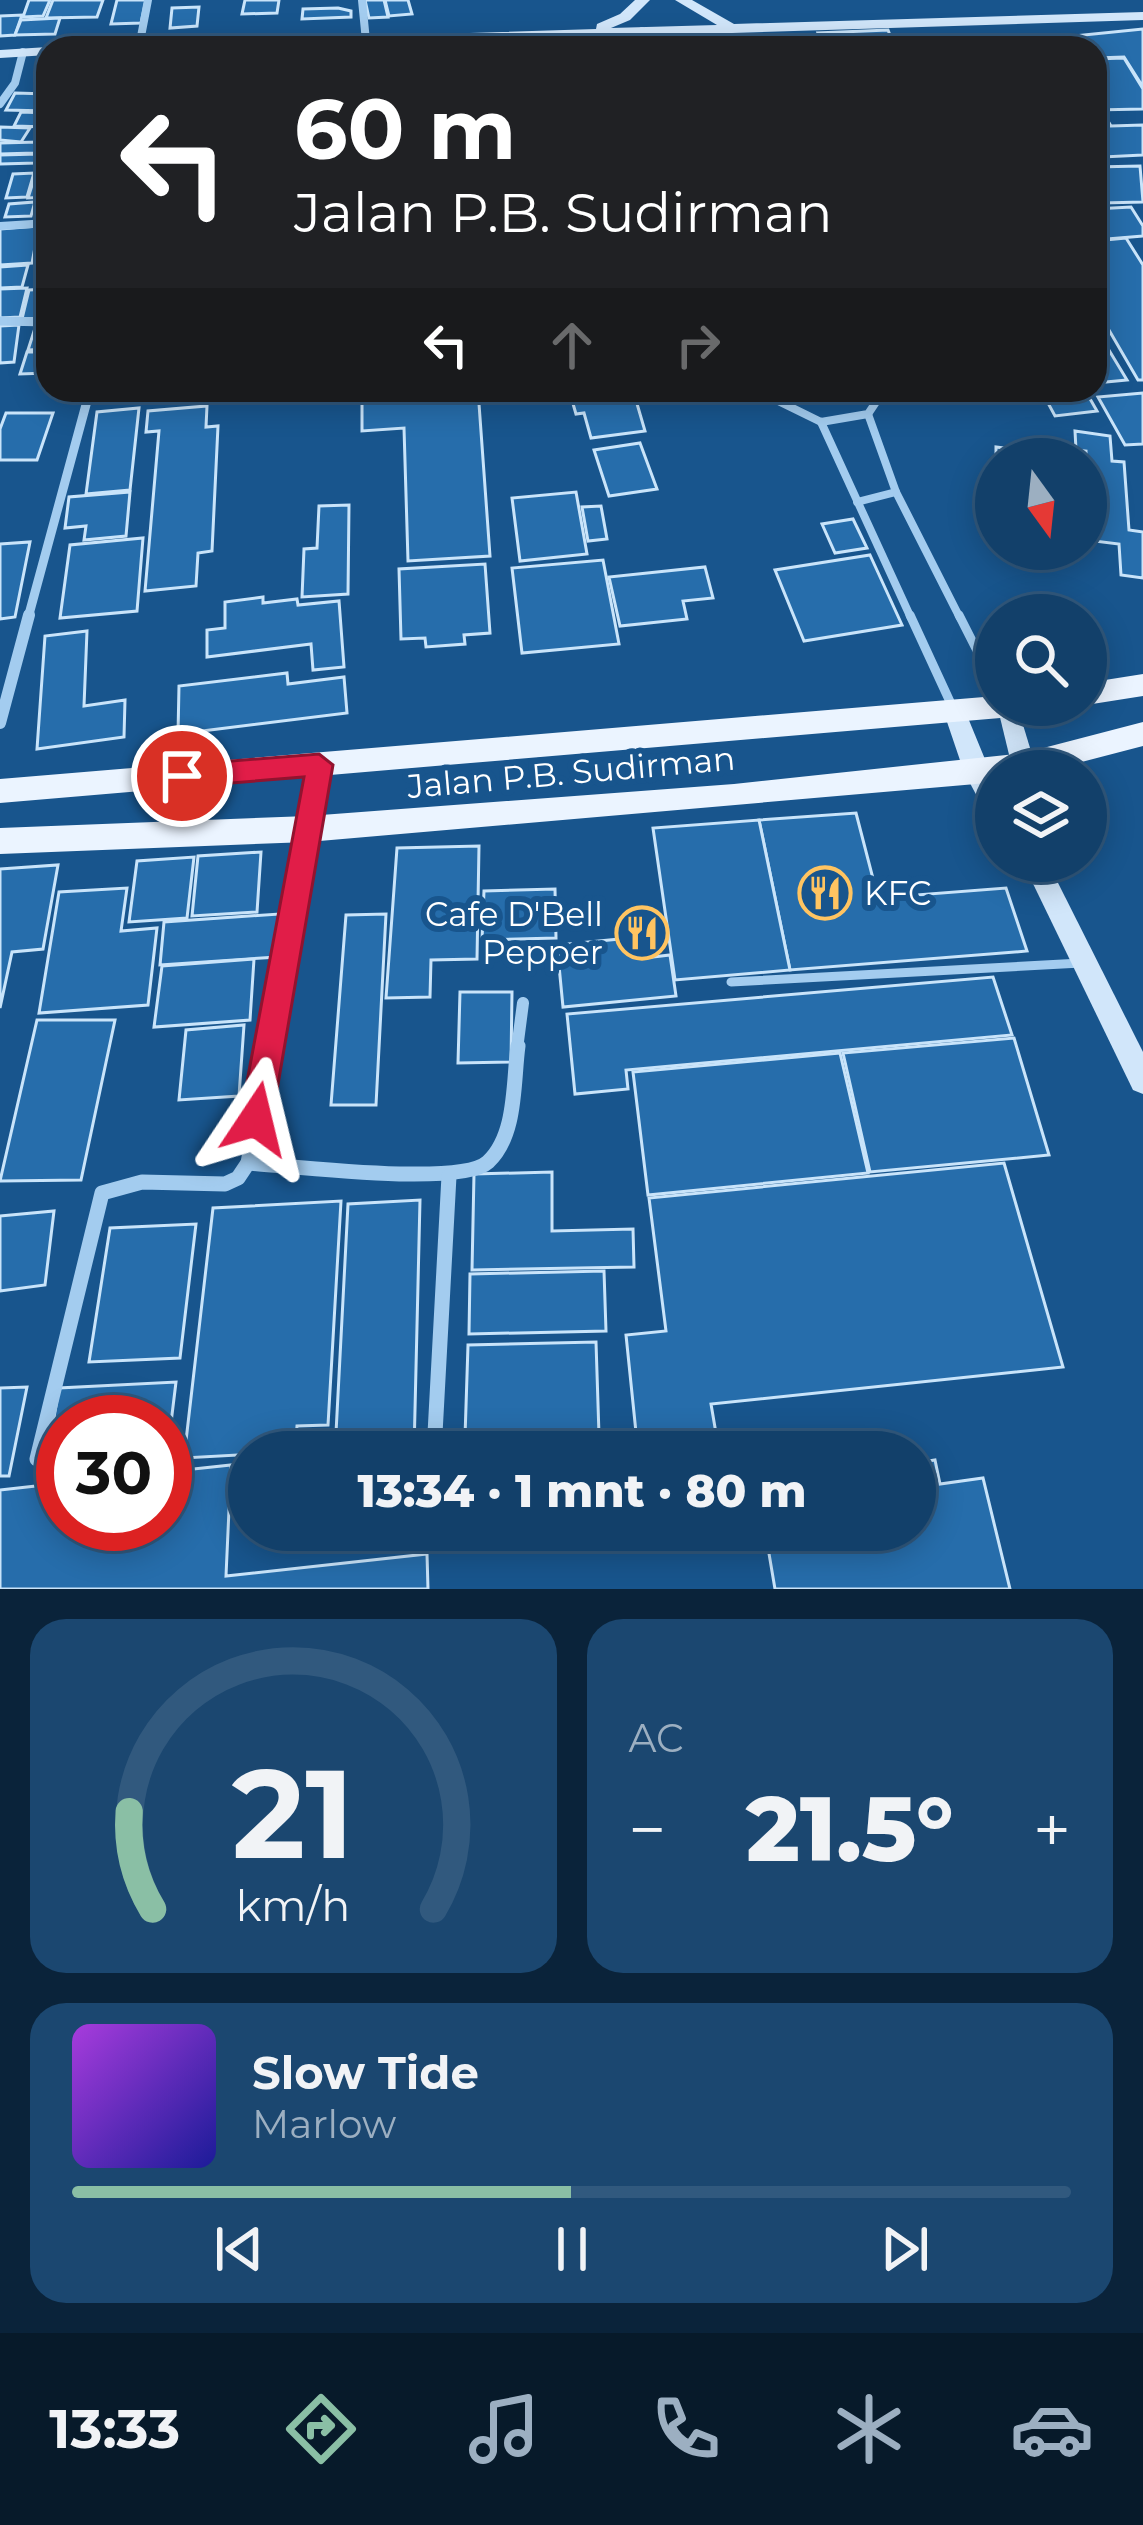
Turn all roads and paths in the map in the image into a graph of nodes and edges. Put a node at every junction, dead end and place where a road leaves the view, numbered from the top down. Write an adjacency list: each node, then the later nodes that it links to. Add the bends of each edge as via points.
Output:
1 (148, 0): 9 (street)
2 (362, 0): 10 (street)
3 (643, 0): 8 (main road)
4 (682, 0): 6 (main road)
5 (1143, 16): 6 (main road)
6 (732, 27): 7 (main road)
7 (642, 31): 8 (main road); 12 (lane)
8 (589, 33): 11 (main road)
9 (142, 36)
10 (366, 36)
11 (505, 36)
12 (643, 36)
13 (36, 51): 14 (main road)
14 (23, 52): 15 (main road); 16 (street)
15 (0, 53)
16 (0, 104)
17 (36, 224): 18 (street)
18 (0, 226)
19 (0, 321): 20 (street)
20 (36, 322)
21 (87, 402): 33 (street)
22 (780, 402): 25 (lane)
23 (876, 402): 24 (lane)
24 (868, 414): 25 (lane); 26 (lane)
25 (821, 422): 27 (lane)
26 (896, 492): 27 (lane); 28 (lane)
27 (857, 502): 32 (lane)
28 (975, 639)
29 (1143, 685): 30 (main road)
30 (1107, 691)
31 (975, 709): 32 (main road, Jalan P.B. Sudirman)
32 (956, 713): 36 (main road, Jalan P.B. Sudirman); 37 (main road)
33 (0, 723)
34 (1143, 734): 35 (main road, Jalan P.B. Sudirman)
35 (1087, 750)
36 (319, 765): 39 (main road, Jalan P.B. Sudirman); 40 (street)
37 (975, 769)
38 (975, 772): 40 (main road, Jalan P.B. Sudirman)
39 (0, 791)
40 (308, 829): 41 (main road, Jalan P.B. Sudirman); 47 (street)
41 (0, 841)
42 (1048, 882): 43 (main road)
43 (1087, 963): 44 (lane); 46 (main road)
44 (731, 982)
45 (523, 1003): 48 (street, via 507,1133 487,1164)
46 (1143, 1081)
47 (248, 1162): 48 (street); 49 (street, via 224,1184 110,1185 101,1192)
48 (448, 1176): 50 (street)
49 (52, 1395)
50 (435, 1431)

